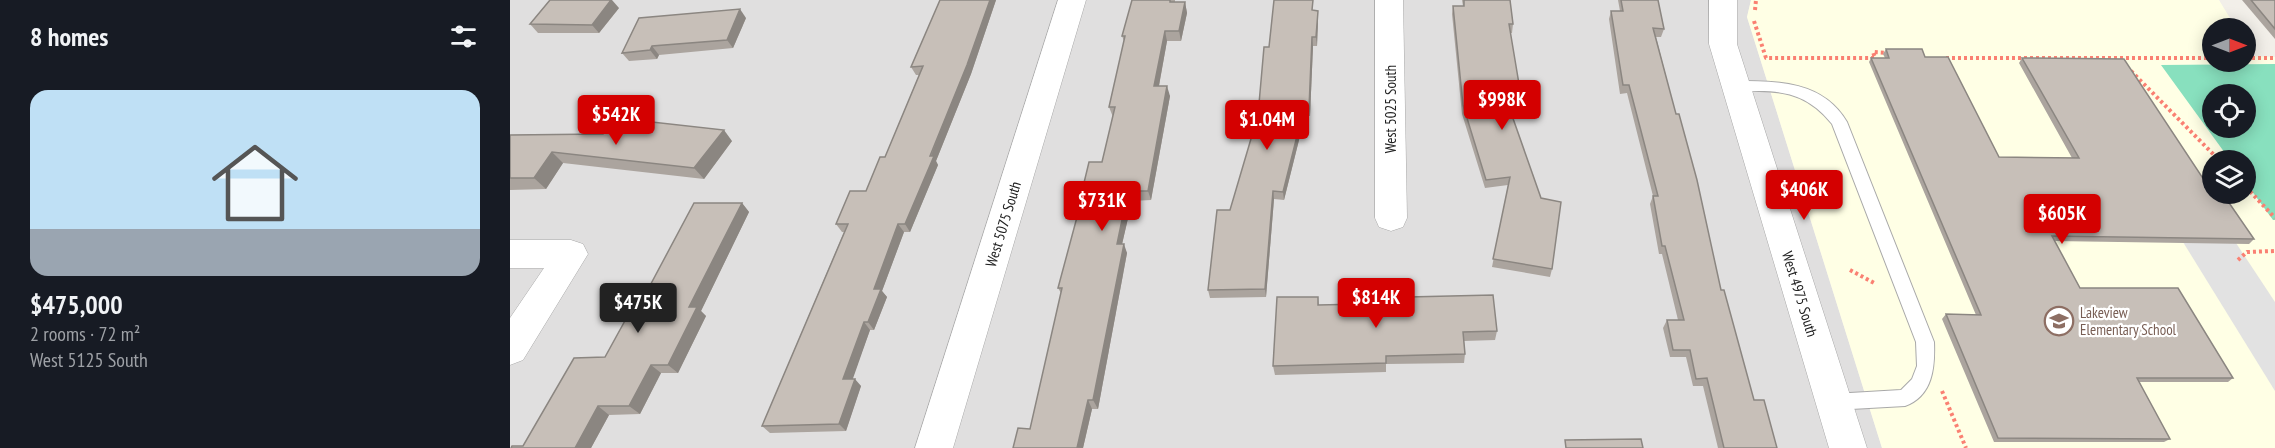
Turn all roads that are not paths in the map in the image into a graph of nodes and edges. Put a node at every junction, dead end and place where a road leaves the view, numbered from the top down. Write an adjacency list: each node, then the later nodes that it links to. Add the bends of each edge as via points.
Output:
1 (1072, 0): 9 (street, West 5075 South)
2 (1389, 0): 5 (street, West 5025 South)
3 (1723, 0): 4 (street, West 4975 South, via 1723,44)
4 (1736, 86): 8 (street, West 4975 South); 8 (lane, via 1790,87 1830,108 1839,122 1925,342 1926,366 1920,384 1905,398)
5 (1391, 218)
6 (510, 254): 7 (street, via 571,254)
7 (510, 349)
8 (1833, 402): 10 (street, West 4975 South)
9 (934, 448)
10 (1848, 448)

